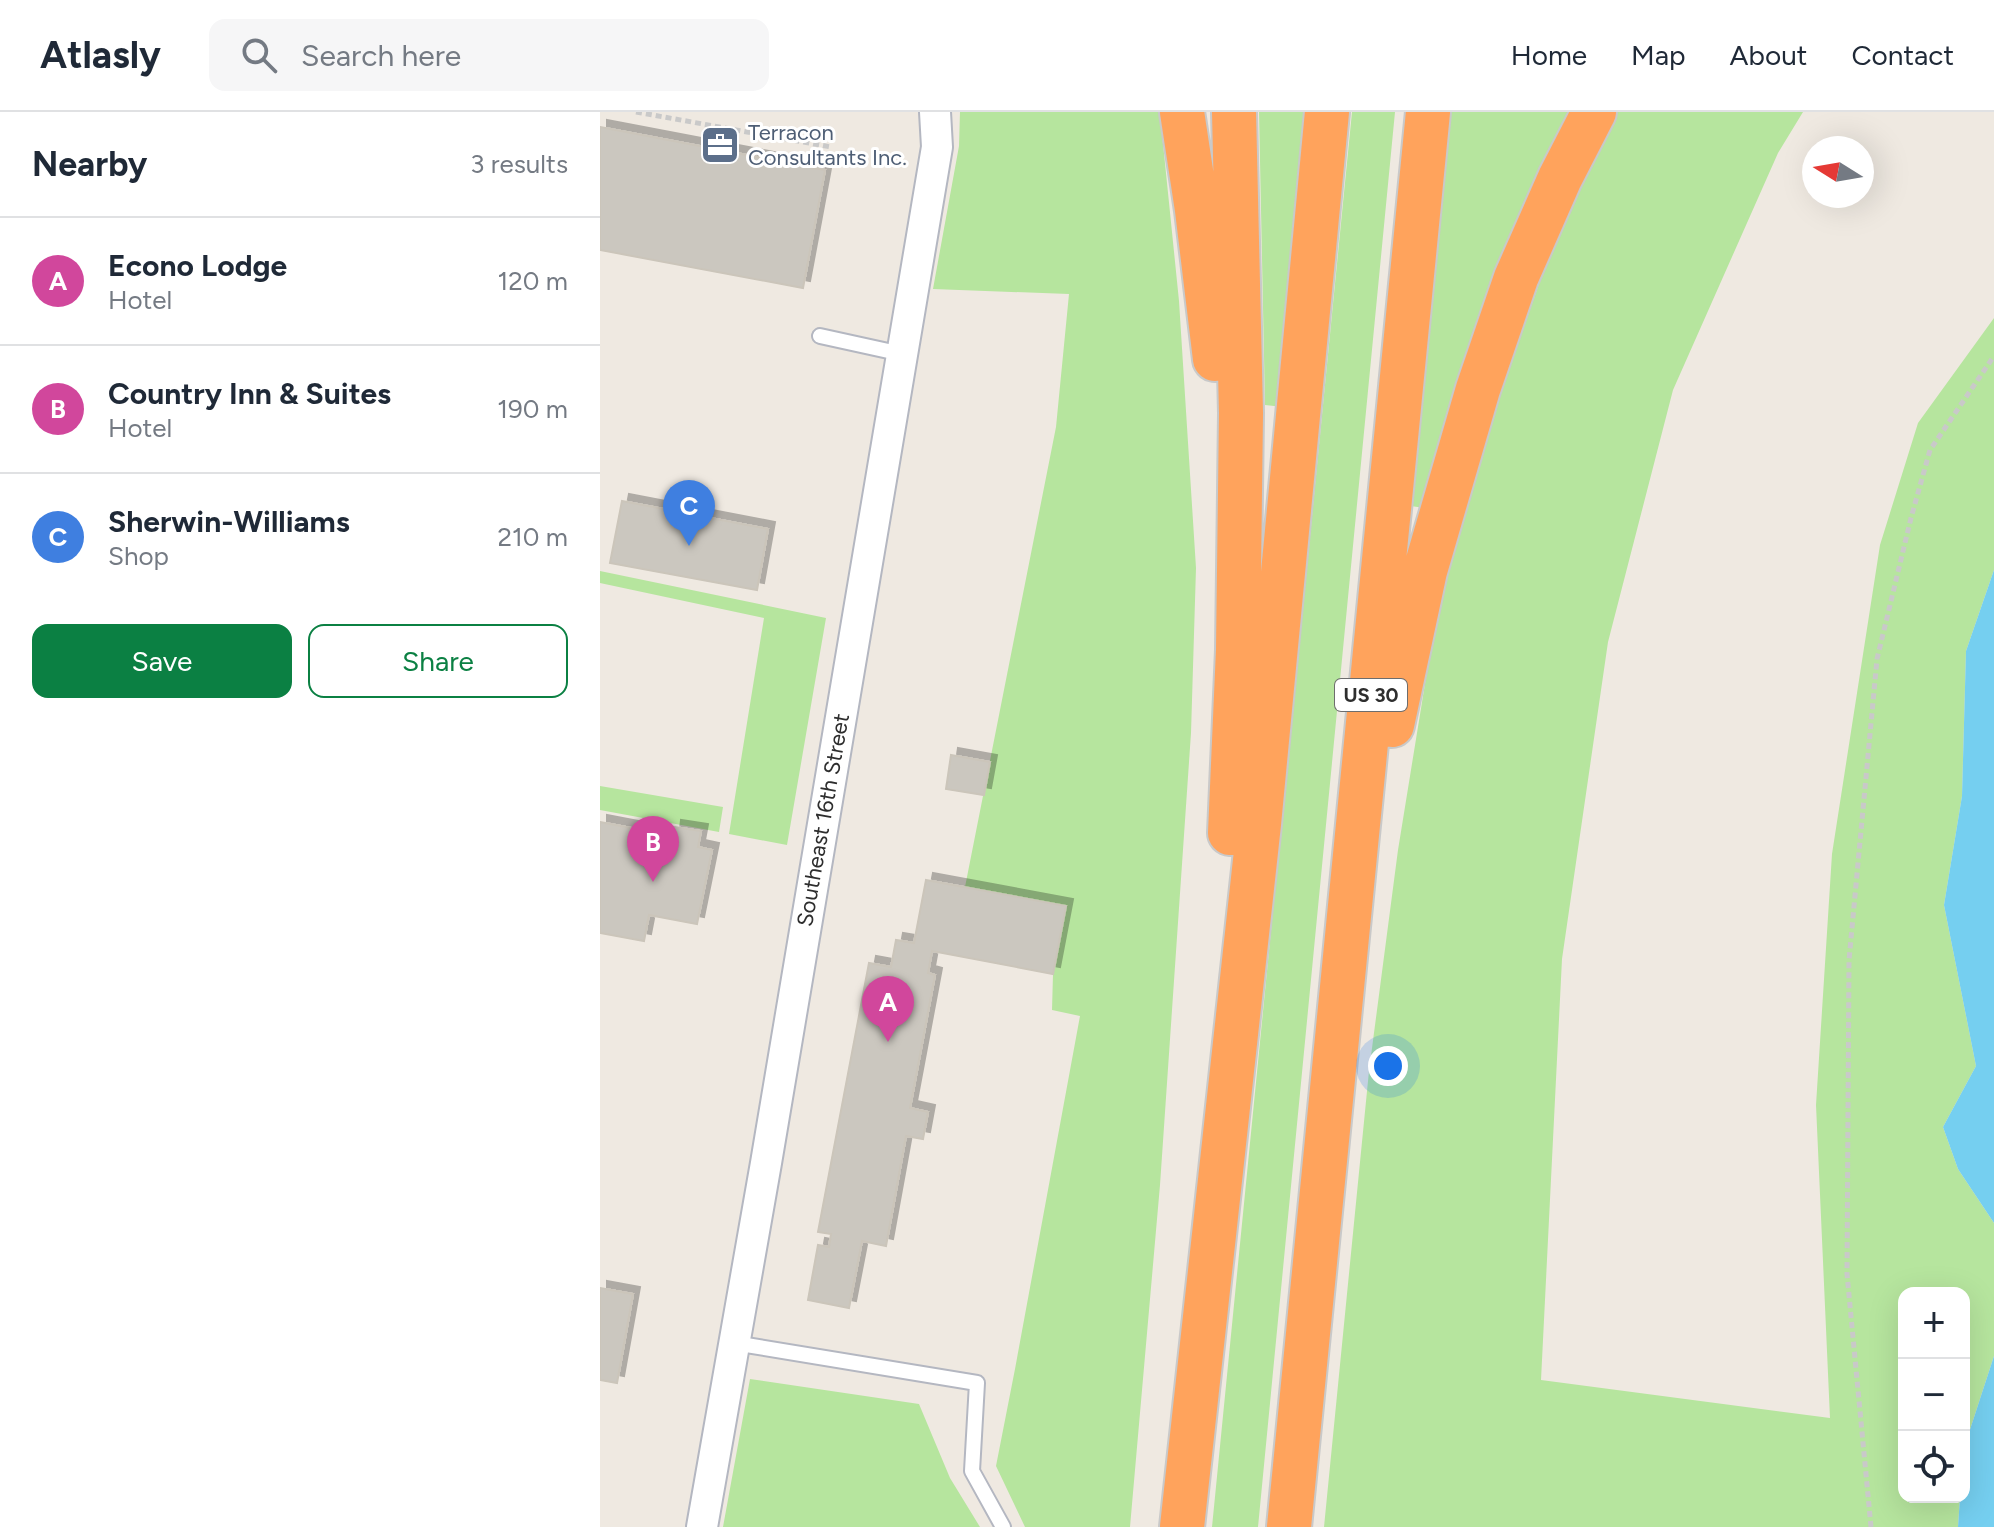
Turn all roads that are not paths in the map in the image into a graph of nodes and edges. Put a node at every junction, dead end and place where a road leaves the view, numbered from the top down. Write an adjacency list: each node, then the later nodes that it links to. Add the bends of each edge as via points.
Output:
1 (935, 112): 8 (street, Southeast 16th Street, via 937,147)
2 (1182, 112): 9 (highway, via 1221,413)
3 (1234, 112): 9 (highway, via 1241,413)
4 (1327, 112): 10 (highway)
5 (1428, 112): 11 (highway, US 30)
6 (1594, 112): 11 (highway, via 1516,278 1425,571 1390,734)
7 (820, 336): 8 (lane)
8 (902, 354): 12 (street, Southeast 16th Street)
9 (1238, 650): 10 (highway)
10 (1211, 1263): 15 (highway)
11 (1313, 1278): 16 (highway)
12 (734, 1343): 13 (street, Southeast 16th Street); 14 (lane, via 977,1383 972,1471)
13 (702, 1527)
14 (1003, 1527)
15 (1182, 1527)
16 (1289, 1527)

